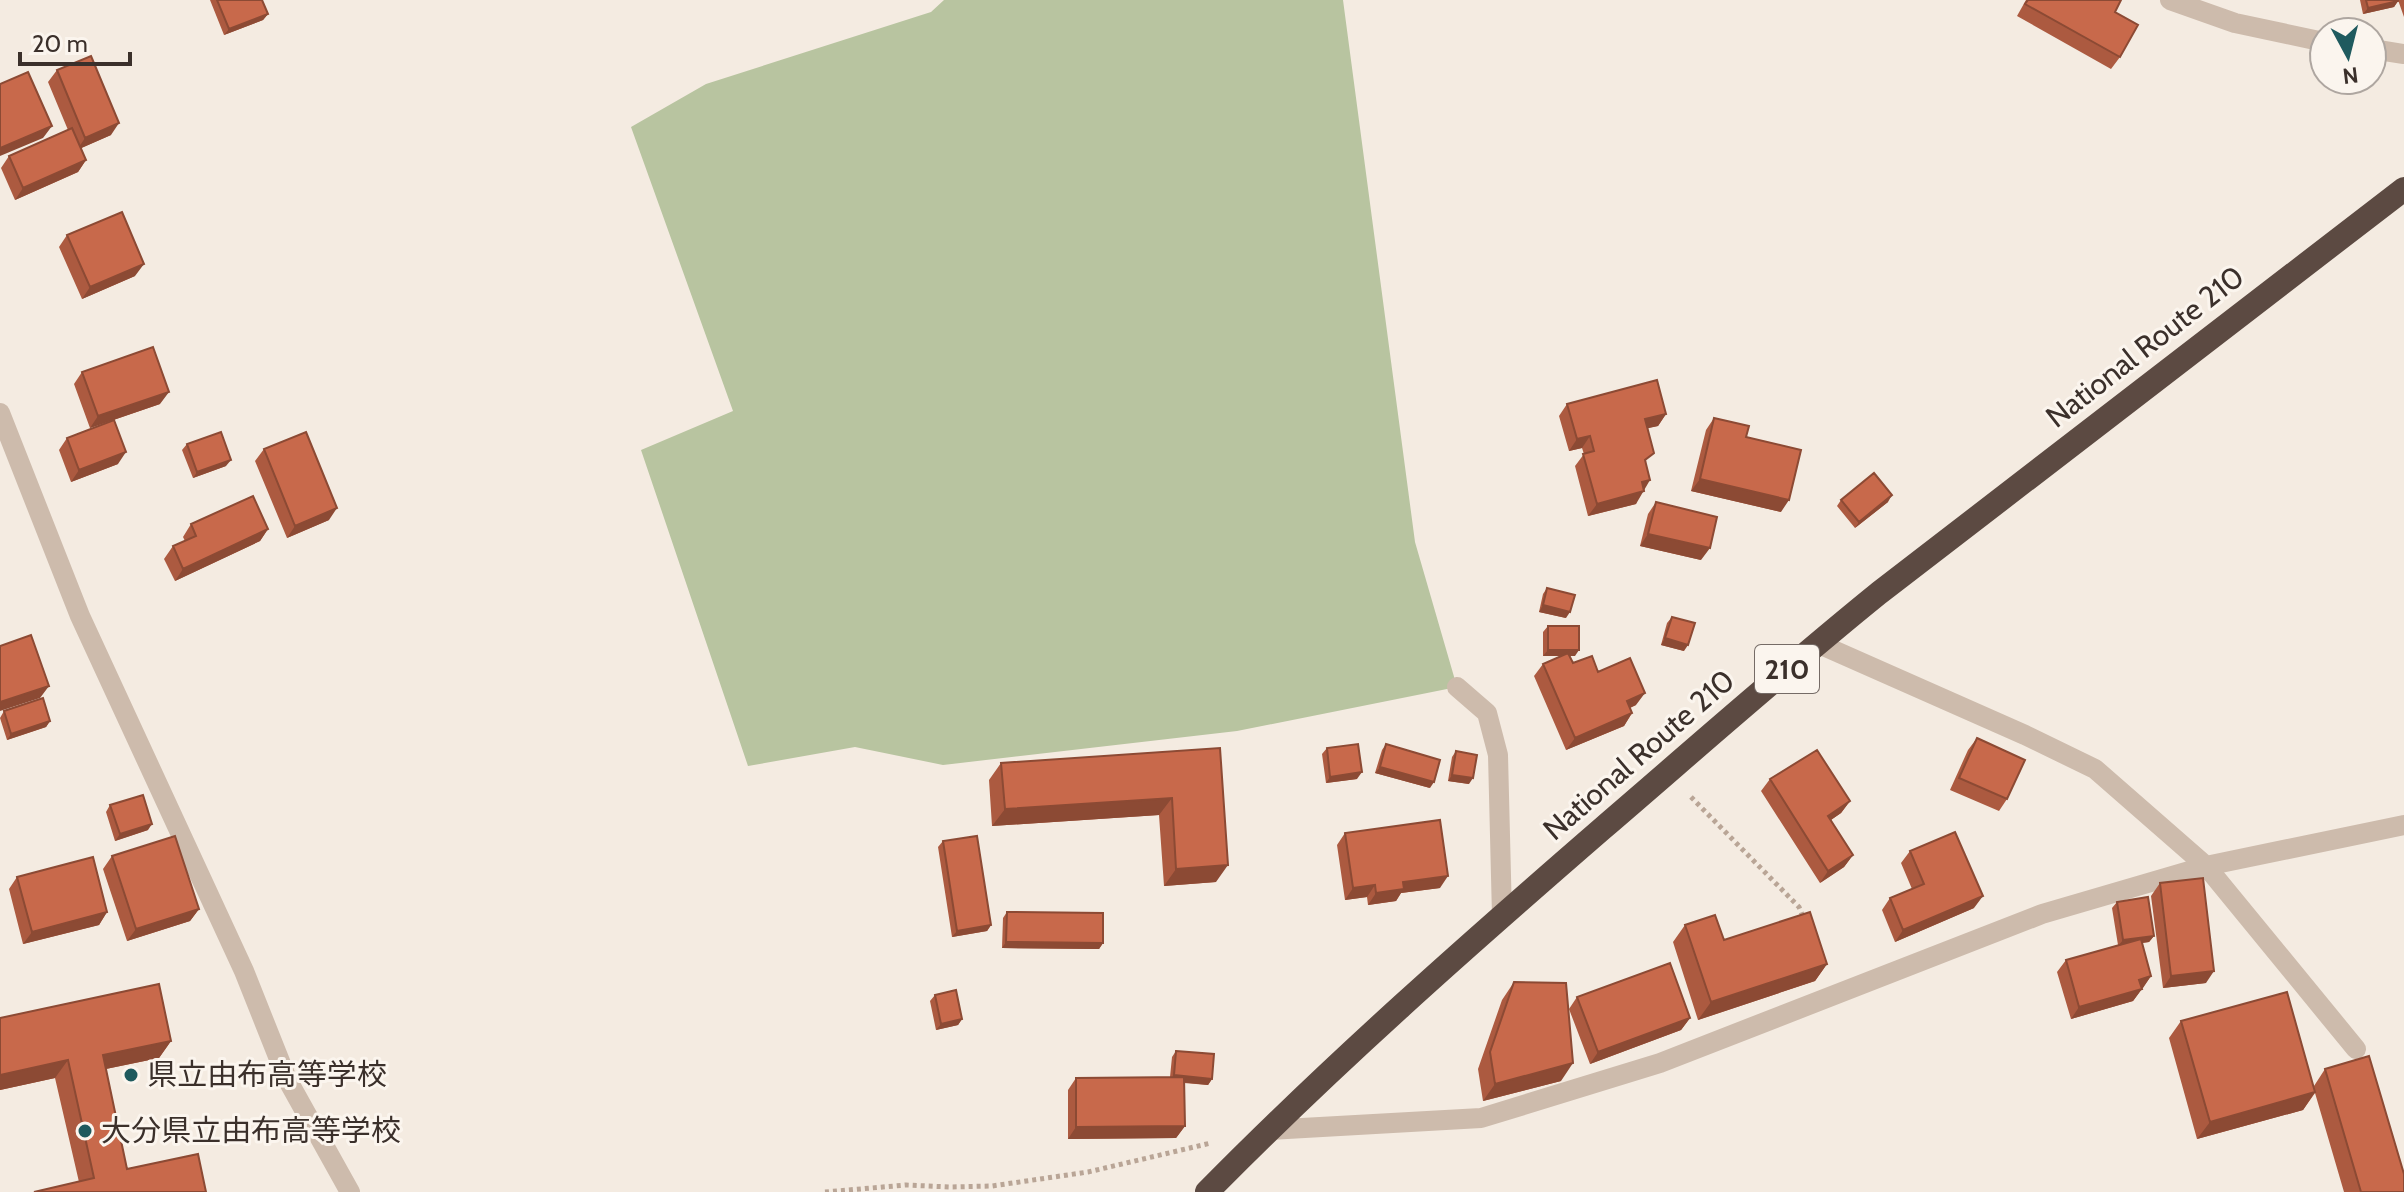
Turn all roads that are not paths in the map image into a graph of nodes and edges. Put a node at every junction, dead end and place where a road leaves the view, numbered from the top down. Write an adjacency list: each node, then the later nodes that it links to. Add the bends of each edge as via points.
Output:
1 (2170, 0): 2 (street, via 2235,23)
2 (2308, 39)
3 (2404, 189): 5 (highway, National Route 210 / 210)
4 (0, 413): 12 (street, via 80,616 244,971 287,1079)
5 (1817, 643): 8 (street, via 2095,769); 9 (highway, National Route 210 / 210)
6 (1457, 687): 9 (street, via 1487,713 1498,755)
7 (2404, 825): 8 (street)
8 (2206, 866): 10 (street); 11 (street, via 2042,914 1660,1063 1481,1118)
9 (1502, 916): 11 (highway, National Route 210 / 210)
10 (2356, 1049)
11 (1268, 1130): 13 (highway, National Route 210 / 210)
12 (350, 1192)
13 (1207, 1192)

